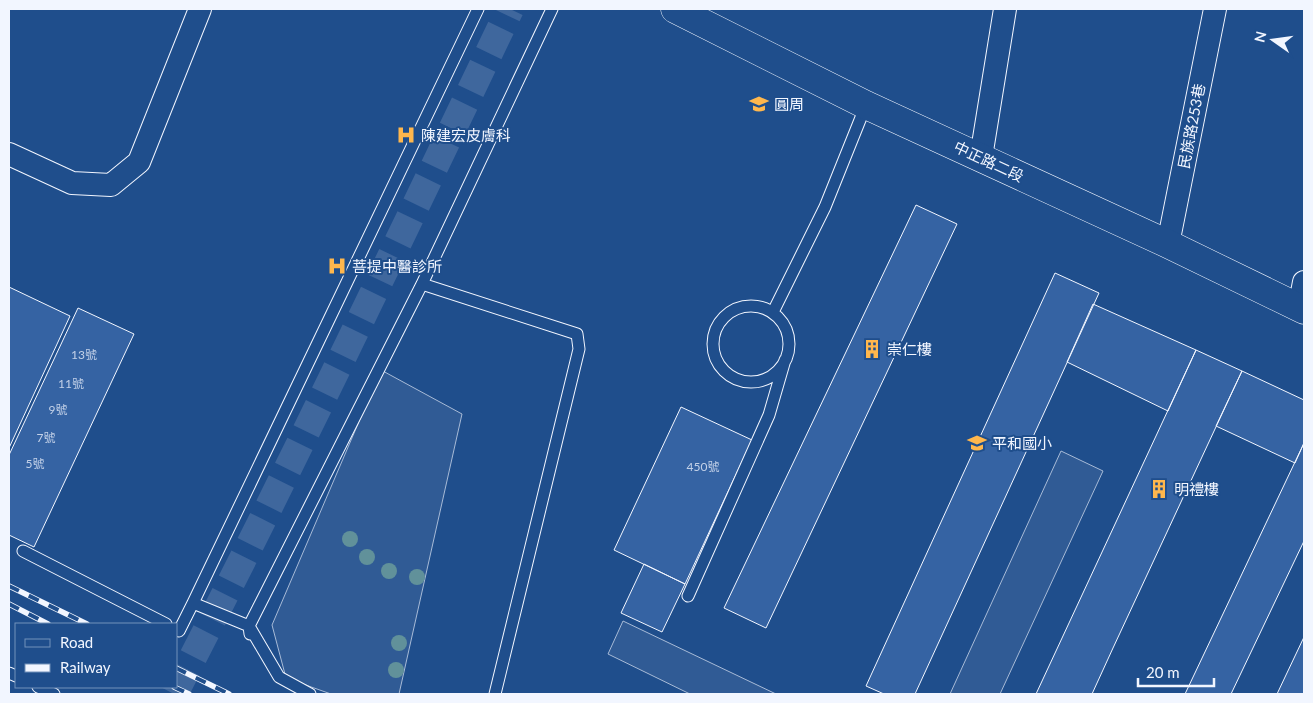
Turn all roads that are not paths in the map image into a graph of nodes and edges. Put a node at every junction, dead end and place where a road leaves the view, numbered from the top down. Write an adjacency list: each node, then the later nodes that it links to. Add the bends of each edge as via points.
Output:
1 (200, 9): 8 (street, via 138,162 111,185 72,183)
2 (478, 9): 18 (lane)
3 (552, 9): 12 (lane)
4 (675, 9): 7 (street, 中正路二段)
5 (1005, 9): 9 (street)
6 (1215, 9): 10 (street, 民族路253巷)
7 (866, 106): 9 (street, 中正路二段); 14 (lane, via 825,207)
8 (9, 154)
9 (981, 157): 10 (street, 中正路二段)
10 (1168, 244): 13 (street, 中正路二段)
11 (1304, 282): 13 (street)
12 (422, 284): 20 (lane); 26 (lane, via 577,334 579,350)
13 (1302, 309)
14 (773, 312): 15 (lane, via 788,334); 15 (lane, via 751,305 729,312 715,330 714,354 726,373 747,382 770,377)
15 (785, 360): 17 (lane, via 769,414)
16 (23, 551): 19 (lane)
17 (688, 596)
18 (193, 603): 20 (lane); 21 (lane)
19 (164, 623)
20 (249, 626): 22 (lane); 25 (lane, via 279,677)
21 (178, 630)
22 (250, 640)
23 (40, 688): 24 (lane)
24 (54, 694)
25 (310, 694)
26 (495, 694)

